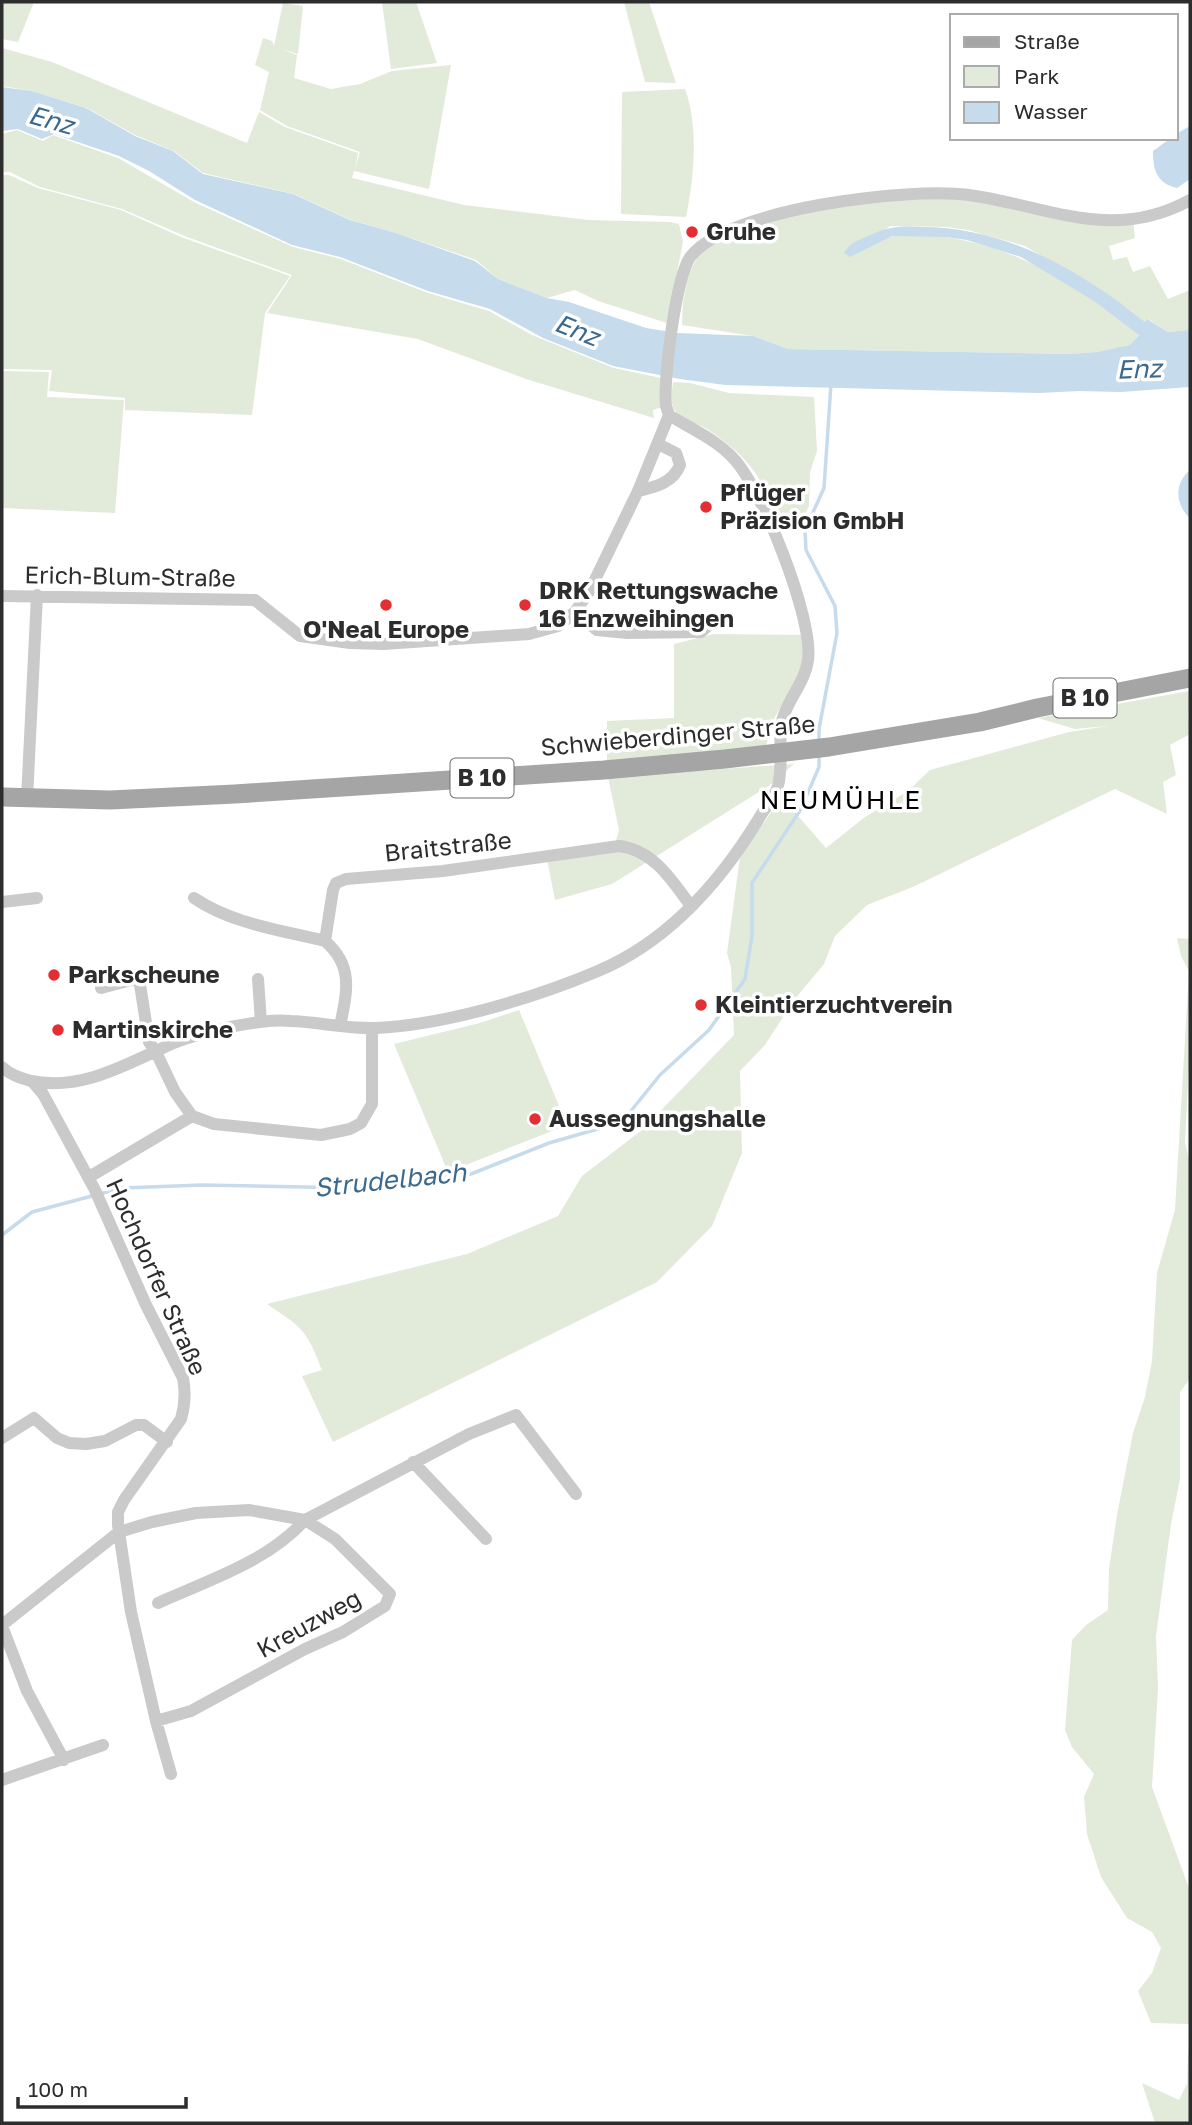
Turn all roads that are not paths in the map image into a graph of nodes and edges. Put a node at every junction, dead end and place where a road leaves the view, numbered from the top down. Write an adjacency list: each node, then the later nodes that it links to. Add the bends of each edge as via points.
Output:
1 (1190, 200): 2 (street, via 1155,215 1112,222 969,195 928,192 807,207 733,229 703,244 687,261 667,381)
2 (669, 415): 3 (street, Erich-Blum-Straße); 12 (street, via 703,434 743,470 771,522 788,571 809,659 782,720)
3 (658, 444): 4 (street, Erich-Blum-Straße); 4 (street, via 676,453 677,473 663,484)
4 (638, 491): 7 (street, Erich-Blum-Straße)
5 (37, 595): 6 (street, Erich-Blum-Straße); 7 (street, Erich-Blum-Straße, via 255,600 300,636 384,645 530,634 558,626); 14 (street)
6 (2, 596)
7 (575, 612): 8 (street, via 597,630 701,632)
8 (708, 626)
9 (1190, 678): 11 (main road, Schwieberdinger Straße / B 10)
10 (1190, 691): 11 (main road, Schwieberdinger Straße / B 10, via 1038,718)
11 (980, 722): 12 (main road, Schwieberdinger Straße / B 10)
12 (781, 753): 14 (main road, Schwieberdinger Straße / B 10, via 302,790 110,800); 18 (street, via 778,787 737,853)
13 (2, 797): 14 (main road, Schwieberdinger Straße / B 10)
14 (27, 799)
15 (37, 898): 17 (street)
16 (194, 898): 19 (street, via 229,918)
17 (2, 902)
18 (691, 906): 19 (street, Braitstraße, via 659,864 619,846 443,871 346,878 333,890); 26 (street, via 649,942 598,971 504,1004)
19 (325, 941): 25 (street, via 336,950 347,982)
20 (182, 975): 21 (street)
21 (139, 978): 23 (street); 27 (street, via 149,1042)
22 (258, 979): 24 (street)
23 (101, 988)
24 (261, 1022): 25 (street); 27 (street, via 200,1034)
25 (340, 1026): 26 (street)
26 (372, 1028): 30 (street, via 372,1104 361,1123 350,1129 321,1135 290,1133 214,1124)
27 (156, 1052): 29 (street, via 70,1083); 30 (street, via 174,1092)
28 (4, 1070): 29 (street)
29 (32, 1081): 31 (street, Hochdorfer Straße)
30 (192, 1116): 31 (street)
31 (89, 1177): 33 (street, Hochdorfer Straße, via 183,1378 185,1404)
32 (2, 1438): 33 (street, via 34,1418 69,1443 106,1441 136,1425 144,1425)
33 (167, 1442): 37 (street, Hochdorfer Straße, via 124,1500 118,1512)
34 (413, 1462): 35 (street, via 516,1415); 36 (street); 38 (street)
35 (576, 1494)
36 (304, 1520): 37 (street, Kreuzweg, via 249,1510 196,1513); 39 (street, via 257,1559); 41 (street, Kreuzweg, via 335,1539 390,1594 385,1606 191,1711)
37 (119, 1532): 40 (street); 41 (street, Hochdorfer Straße, via 131,1612)
38 (486, 1539)
39 (159, 1603)
40 (2, 1626): 43 (street, via 27,1690)
41 (156, 1721): 44 (street, Hochdorfer Straße)
42 (103, 1745): 43 (street)
43 (64, 1759): 45 (street)
44 (171, 1774)
45 (2, 1780)

